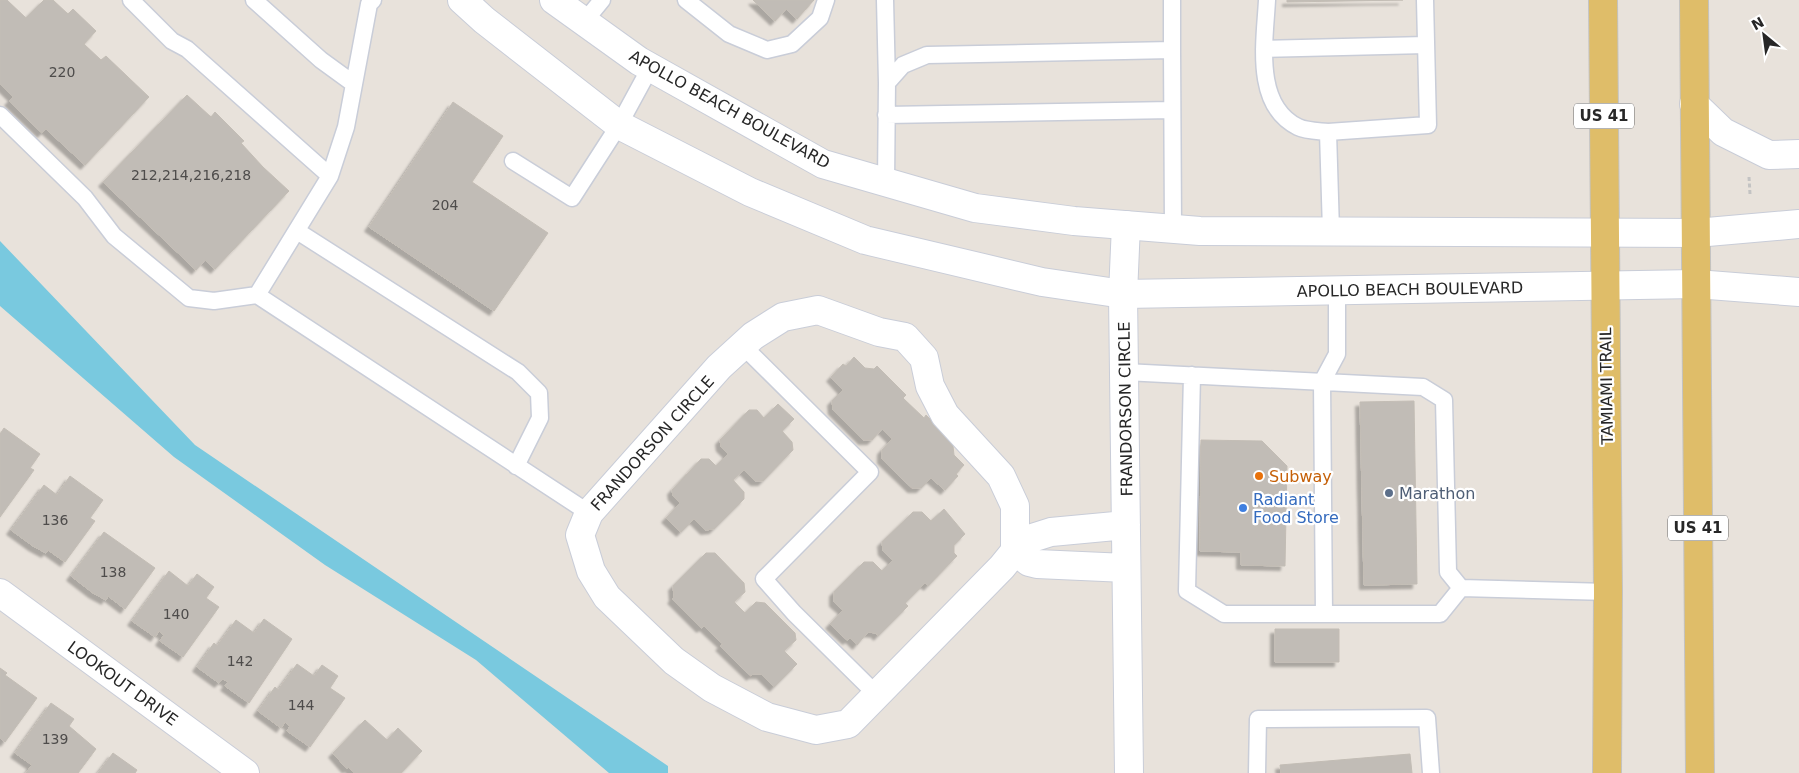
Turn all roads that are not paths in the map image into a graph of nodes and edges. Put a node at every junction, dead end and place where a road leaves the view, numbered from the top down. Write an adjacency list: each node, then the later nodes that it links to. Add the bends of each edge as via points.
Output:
1 (131, 0): 30 (lane, via 172,41 187,49)
2 (254, 0): 21 (lane, via 321,60)
3 (373, 0): 21 (lane, via 369,4)
4 (462, 0): 26 (main road, APOLLO BEACH BOULEVARD)
5 (554, 0): 15 (main road, APOLLO BEACH BOULEVARD)
6 (602, 0): 15 (lane)
7 (686, 0): 8 (lane, via 728,34 767,50 792,44 820,18)
8 (826, 0)
9 (885, 0): 20 (lane)
10 (1172, 0): 18 (lane)
11 (1267, 0): 17 (lane)
12 (1425, 0): 16 (lane)
13 (1603, 0): 37 (main road, TAMIAMI TRAIL / US 41)
14 (1694, 0): 22 (main road, US 41)
15 (584, 22): 19 (main road, APOLLO BEACH BOULEVARD)
16 (1426, 45): 17 (lane); 27 (lane, via 1428,125)
17 (1264, 49): 27 (lane, via 1268,93 1283,117 1299,127)
18 (1172, 50): 20 (lane, via 927,54 903,65); 23 (lane)
19 (650, 68): 26 (lane); 31 (main road, APOLLO BEACH BOULEVARD, via 823,164)
20 (887, 83): 25 (lane)
21 (354, 84): 30 (lane, via 346,127)
22 (1694, 104): 28 (main road, via 1722,132 1769,155); 38 (main road, US 41)
23 (1172, 110): 25 (lane); 34 (lane)
24 (0, 115): 44 (lane, via 85,198 114,236 189,298 214,301)
25 (886, 115): 31 (lane)
26 (619, 125): 29 (lane, via 572,198); 43 (main road, APOLLO BEACH BOULEVARD, via 750,192 865,240 1042,282)
27 (1328, 132): 36 (lane)
28 (1799, 154)
29 (513, 161)
30 (330, 176): 35 (lane)
31 (886, 182): 33 (main road, APOLLO BEACH BOULEVARD, via 975,208)
32 (1799, 224): 38 (main road, APOLLO BEACH BOULEVARD)
33 (1126, 225): 34 (main road, APOLLO BEACH BOULEVARD); 43 (main road)
34 (1173, 229): 36 (main road, APOLLO BEACH BOULEVARD)
35 (297, 231): 44 (lane); 49 (lane, via 518,372 539,392 540,418)
36 (1331, 231): 37 (main road, APOLLO BEACH BOULEVARD)
37 (1605, 232): 38 (main road, APOLLO BEACH BOULEVARD); 40 (main road, TAMIAMI TRAIL / US 41)
38 (1696, 233): 39 (main road, US 41)
39 (1696, 284): 40 (main road, APOLLO BEACH BOULEVARD); 42 (main road, APOLLO BEACH BOULEVARD); 64 (main road, US 41)
40 (1606, 285): 41 (main road, APOLLO BEACH BOULEVARD); 55 (main road, TAMIAMI TRAIL / US 41)
41 (1337, 290): 43 (main road, APOLLO BEACH BOULEVARD); 48 (lane, via 1338,354)
42 (1799, 292)
43 (1124, 294): 46 (main road, FRANDORSON CIRCLE)
44 (257, 296): 49 (lane)
45 (742, 345): 50 (main road, FRANDORSON CIRCLE); 52 (main road, FRANDORSON CIRCLE, via 783,317 818,310 879,332 905,337 924,358 930,386 946,416 1001,476 1015,506); 58 (lane, via 870,472 764,579)
46 (1125, 372): 47 (lane); 51 (main road, FRANDORSON CIRCLE)
47 (1192, 375): 48 (lane); 57 (lane, via 1188,591 1224,614)
48 (1322, 382): 54 (lane, via 1423,387 1444,400 1448,572); 57 (lane)
49 (516, 466): 50 (lane)
50 (589, 513): 58 (main road, FRANDORSON CIRCLE, via 580,535 591,571 607,597 674,661 712,688 766,717 816,730 848,724)
51 (1126, 524): 52 (main road, FRANDORSON CIRCLE, via 1051,532 1032,538); 53 (main road, FRANDORSON CIRCLE)
52 (1015, 551): 53 (main road, via 1037,564); 58 (main road, FRANDORSON CIRCLE)
53 (1126, 568): 60 (main road, FRANDORSON CIRCLE)
54 (1461, 588): 55 (lane); 57 (lane, via 1440,614)
55 (1608, 592): 63 (main road, TAMIAMI TRAIL / US 41)
56 (0, 594): 59 (main road, LOOKOUT DRIVE)
57 (1324, 614)
58 (877, 695)
59 (245, 773)
60 (1129, 773)
61 (1257, 773): 62 (lane, via 1258,719 1427,718)
62 (1431, 773)
63 (1607, 773)
64 (1700, 773)

